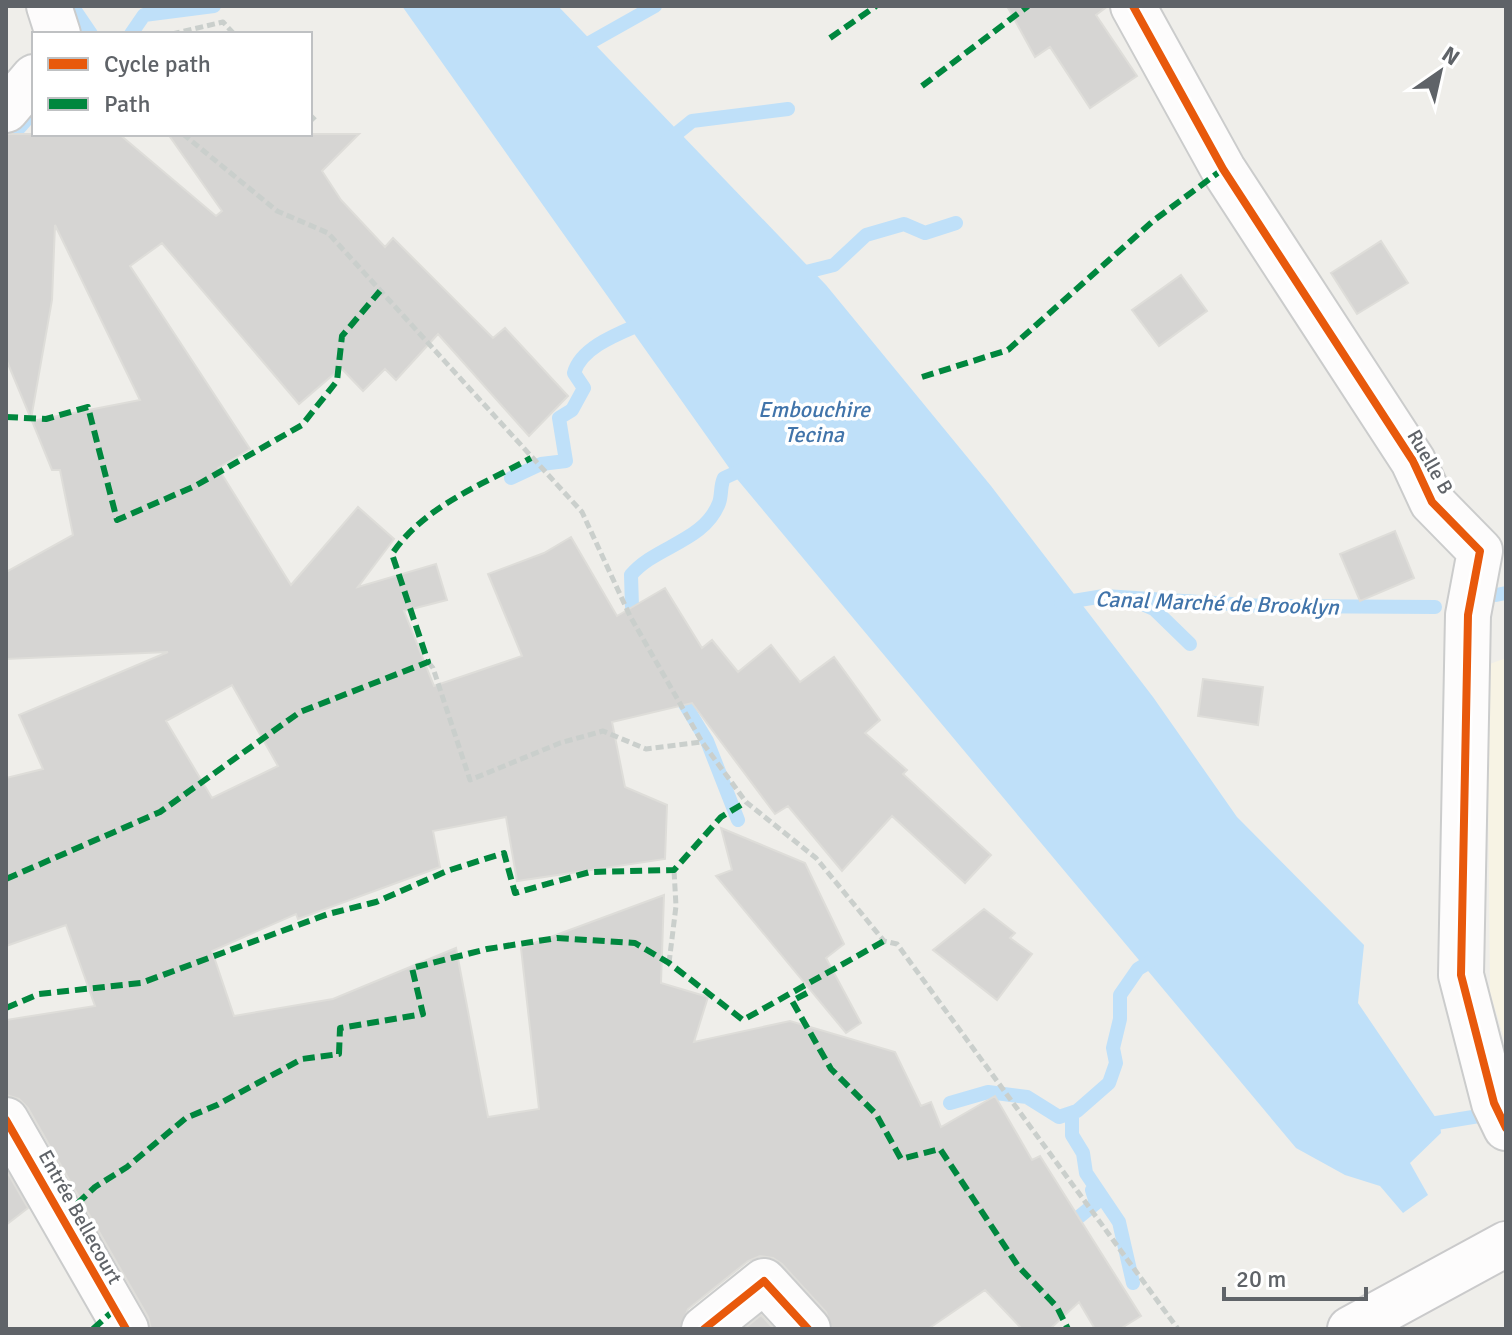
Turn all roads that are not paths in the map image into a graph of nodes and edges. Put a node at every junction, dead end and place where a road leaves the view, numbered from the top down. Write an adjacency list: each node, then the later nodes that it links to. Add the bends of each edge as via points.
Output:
1 (49, 6): 3 (street)
2 (1133, 6): 6 (street, Ruelle B, via 1223,169 1413,461 1432,502)
3 (57, 32)
4 (32, 79): 5 (street)
5 (6, 110)
6 (1493, 550): 8 (street, Ruelle B, via 1468,615 1461,975 1494,1103)
7 (6, 1120): 10 (street, Entrée Bellecourt)
8 (1506, 1128)
9 (1506, 1244): 13 (street)
10 (126, 1329)
11 (704, 1329): 12 (street, via 764,1281)
12 (808, 1329)
13 (1350, 1329)

